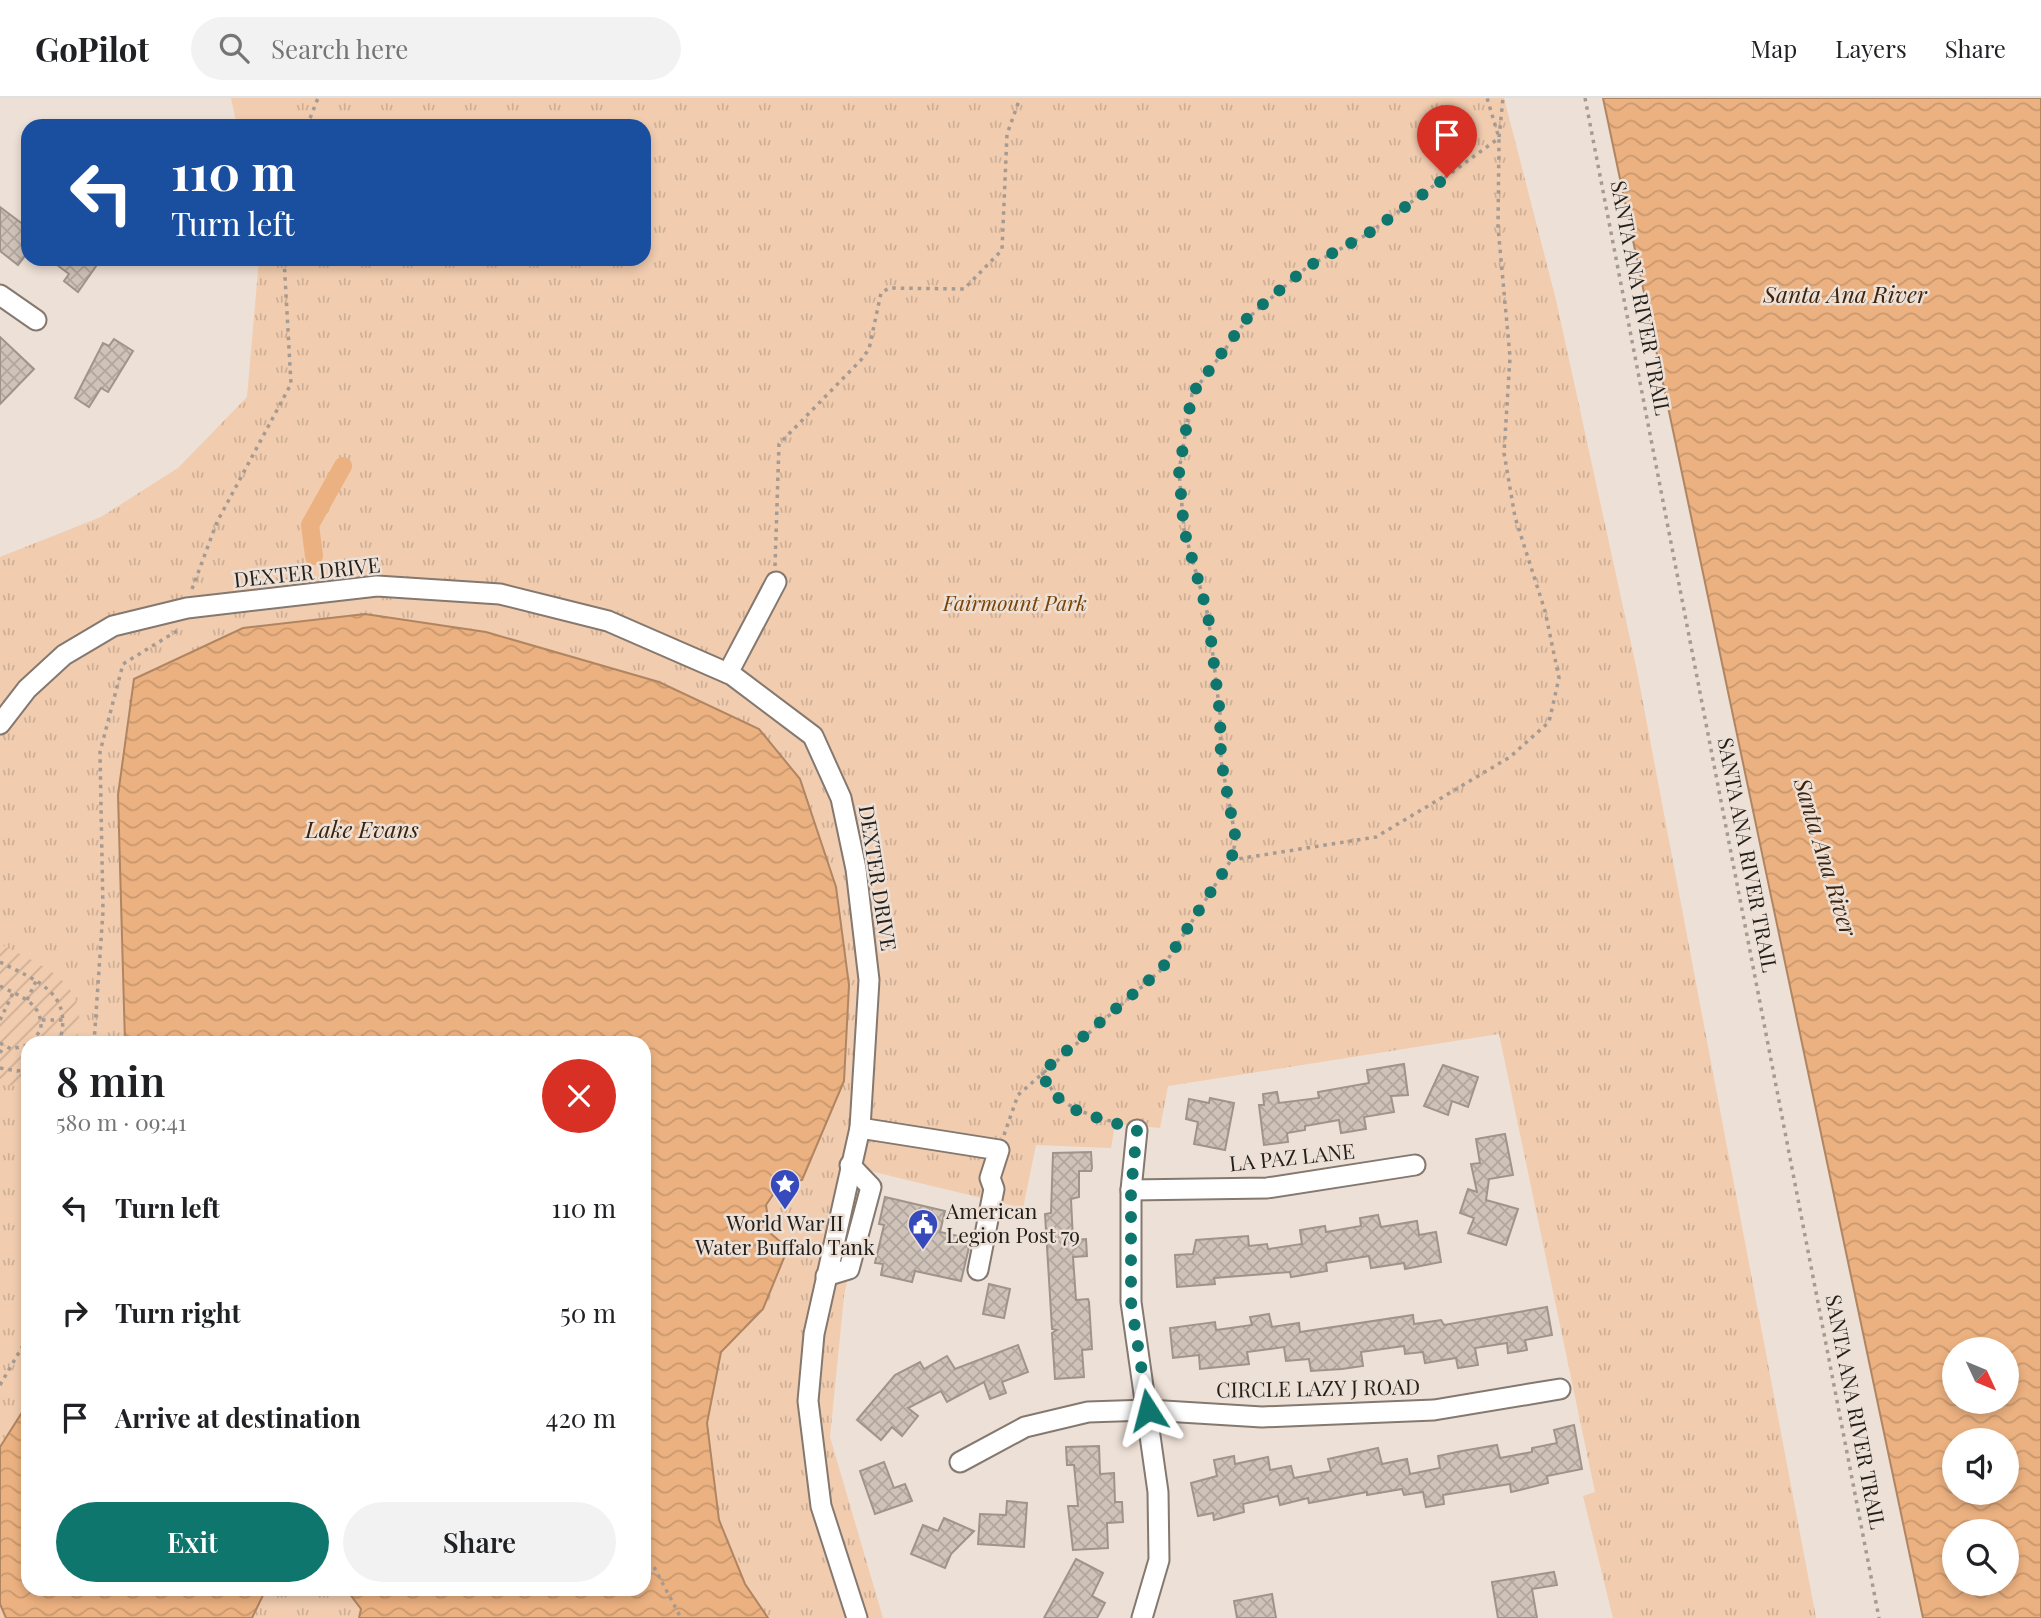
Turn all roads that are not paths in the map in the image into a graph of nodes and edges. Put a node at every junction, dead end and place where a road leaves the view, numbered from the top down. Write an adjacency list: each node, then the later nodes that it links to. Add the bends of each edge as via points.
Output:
1 (0, 295): 2 (street)
2 (36, 320)
3 (776, 582): 4 (street)
4 (728, 673): 5 (street, DEXTER DRIVE, via 608,621 500,594 377,586 113,626 64,655); 6 (street, DEXTER DRIVE, via 813,736 841,798 856,870 869,980)
5 (0, 724)
6 (860, 1128): 10 (street, via 999,1150 990,1178 994,1189); 14 (street, DEXTER DRIVE, via 814,1334 808,1401 821,1506)
7 (1137, 1130): 9 (street)
8 (1415, 1166): 9 (street, LA PAZ LANE, via 1267,1188)
9 (1131, 1190): 12 (street, via 1131,1302)
10 (978, 1270)
11 (1560, 1389): 12 (street, CIRCLE LAZY J ROAD, via 1434,1410 1262,1417)
12 (1148, 1410): 13 (street, CIRCLE LAZY J ROAD, via 1088,1412 1025,1427); 15 (street, via 1158,1492 1159,1560)
13 (960, 1462)
14 (857, 1618)
15 (1142, 1618)

